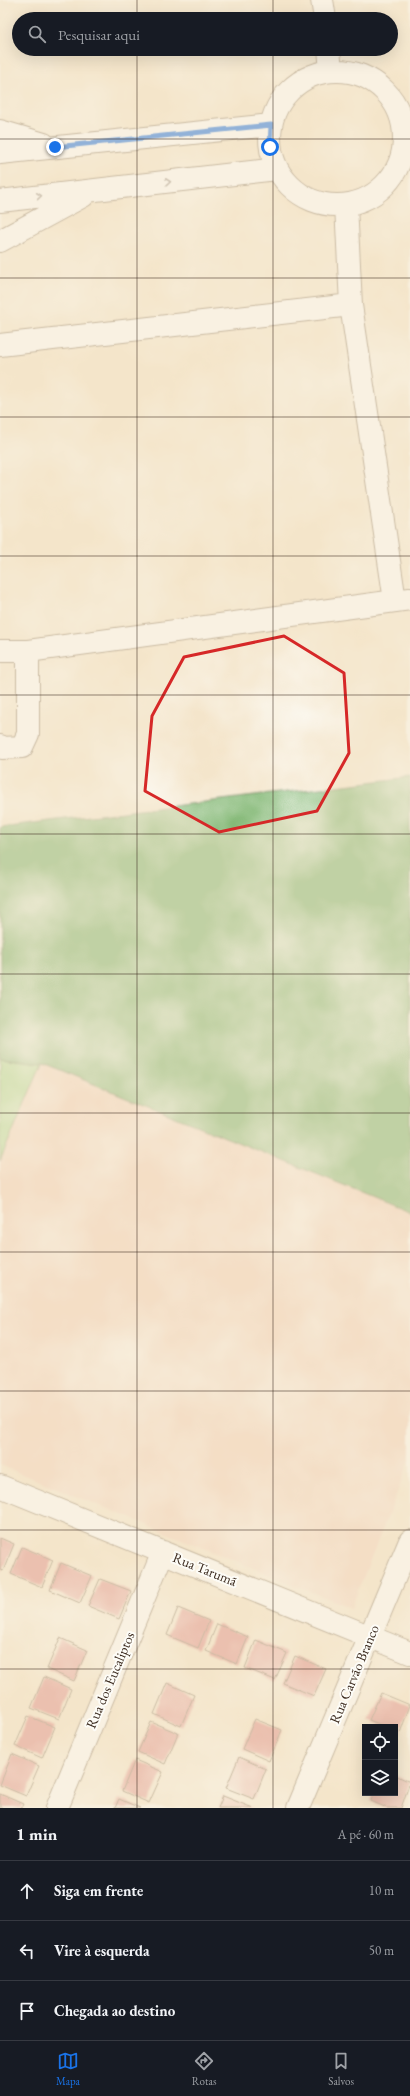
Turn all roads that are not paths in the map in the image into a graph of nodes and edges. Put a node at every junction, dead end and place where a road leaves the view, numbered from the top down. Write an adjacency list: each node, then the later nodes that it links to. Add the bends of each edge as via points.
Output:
1 (322, 0): 2 (street)
2 (324, 12)
3 (330, 56): 4 (street)
4 (332, 71): 5 (street, via 310,76 292,88 278,105); 7 (street, via 352,72 372,80 388,94 400,112)
5 (271, 125): 8 (street); 10 (street, via 270,147)
6 (0, 132): 8 (street)
7 (407, 132): 13 (street, via 397,170 385,186 369,197)
8 (55, 147): 9 (street)
9 (0, 153)
10 (277, 169): 11 (street, one-way to 10); 13 (street, via 290,186 308,198 329,205)
11 (94, 190): 12 (street, one-way to 11); 14 (street)
12 (0, 201)
13 (346, 205): 15 (street)
14 (0, 241)
15 (351, 305): 16 (street); 17 (street)
16 (0, 345)
17 (402, 600): 19 (street)
18 (0, 651): 19 (street)
19 (28, 651): 20 (street, via 28,734 22,747)
20 (0, 746)
21 (0, 1486): 23 (street, Rua Tarumã)
22 (410, 1541): 24 (street, Rua Carvão Branco)
23 (163, 1552): 24 (street, Rua Tarumã); 26 (street, Rua dos Eucaliptos)
24 (370, 1637): 25 (street, Rua Tarumã); 27 (street, Rua Carvão Branco)
25 (410, 1653)
26 (57, 1808)
27 (298, 1808)

